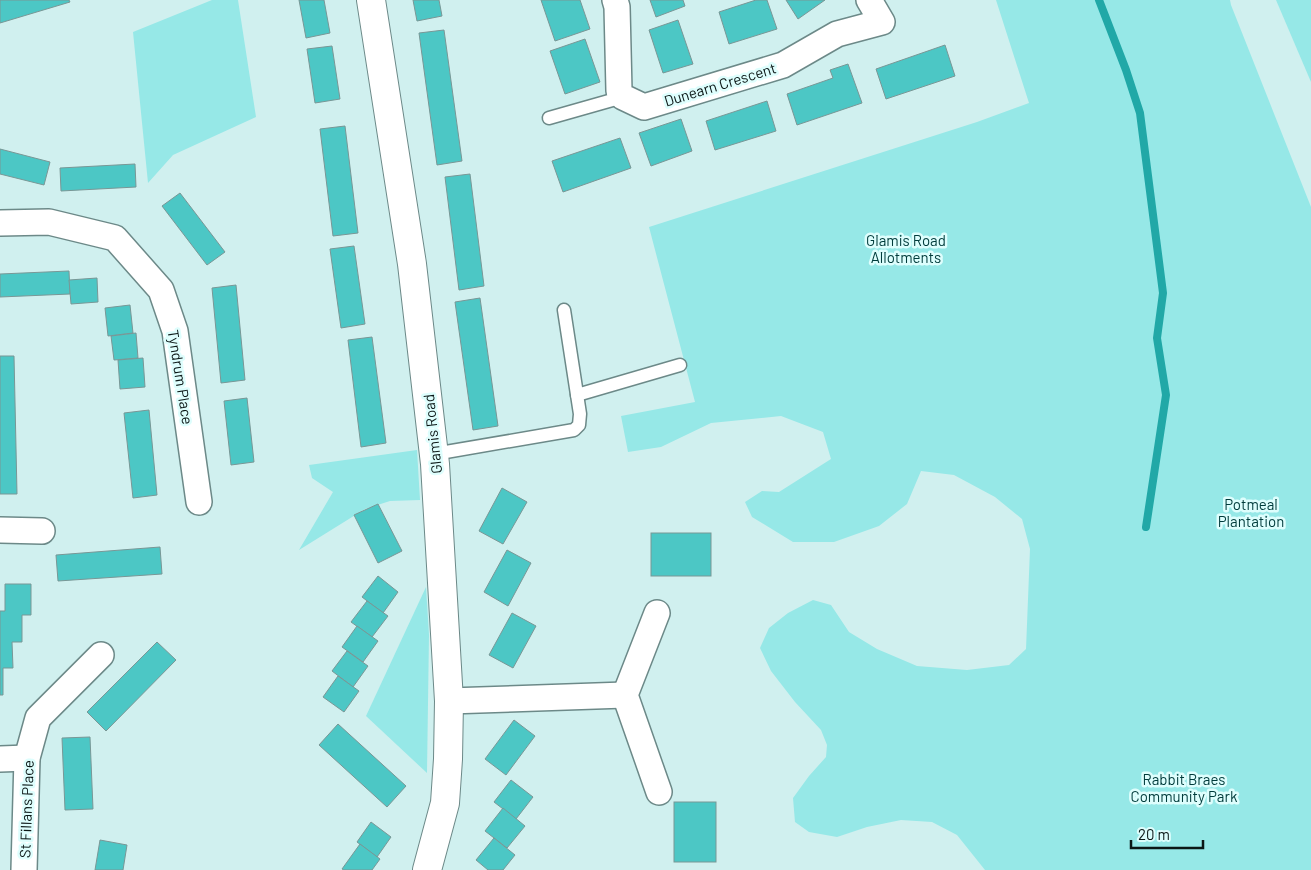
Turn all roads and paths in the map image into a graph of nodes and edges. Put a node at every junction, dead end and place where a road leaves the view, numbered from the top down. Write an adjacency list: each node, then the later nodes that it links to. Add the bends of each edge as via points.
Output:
1 (371, 0): 10 (street, Glamis Road, via 412,264)
2 (615, 0): 4 (street, via 619,91)
3 (869, 0): 4 (street, Dunearn Crescent, via 882,22 837,34 783,64 644,107)
4 (623, 97): 5 (lane)
5 (548, 118)
6 (0, 223): 11 (street, Tyndrum Place, via 49,222 115,238 161,290 175,331)
7 (564, 310): 9 (lane)
8 (680, 365): 9 (lane)
9 (577, 395): 10 (lane, via 580,414 579,424 574,430)
10 (434, 454): 17 (street, Glamis Road)
11 (199, 502)
12 (0, 530): 13 (street)
13 (42, 531)
14 (657, 613): 16 (street)
15 (101, 655): 18 (street, St Fillans Place, via 38,718)
16 (625, 695): 17 (street); 20 (street)
17 (449, 701): 22 (street, Glamis Road, via 446,803)
18 (27, 758): 19 (street); 21 (street, St Fillans Place)
19 (0, 759)
20 (659, 792)
21 (24, 870)
22 (427, 870)

